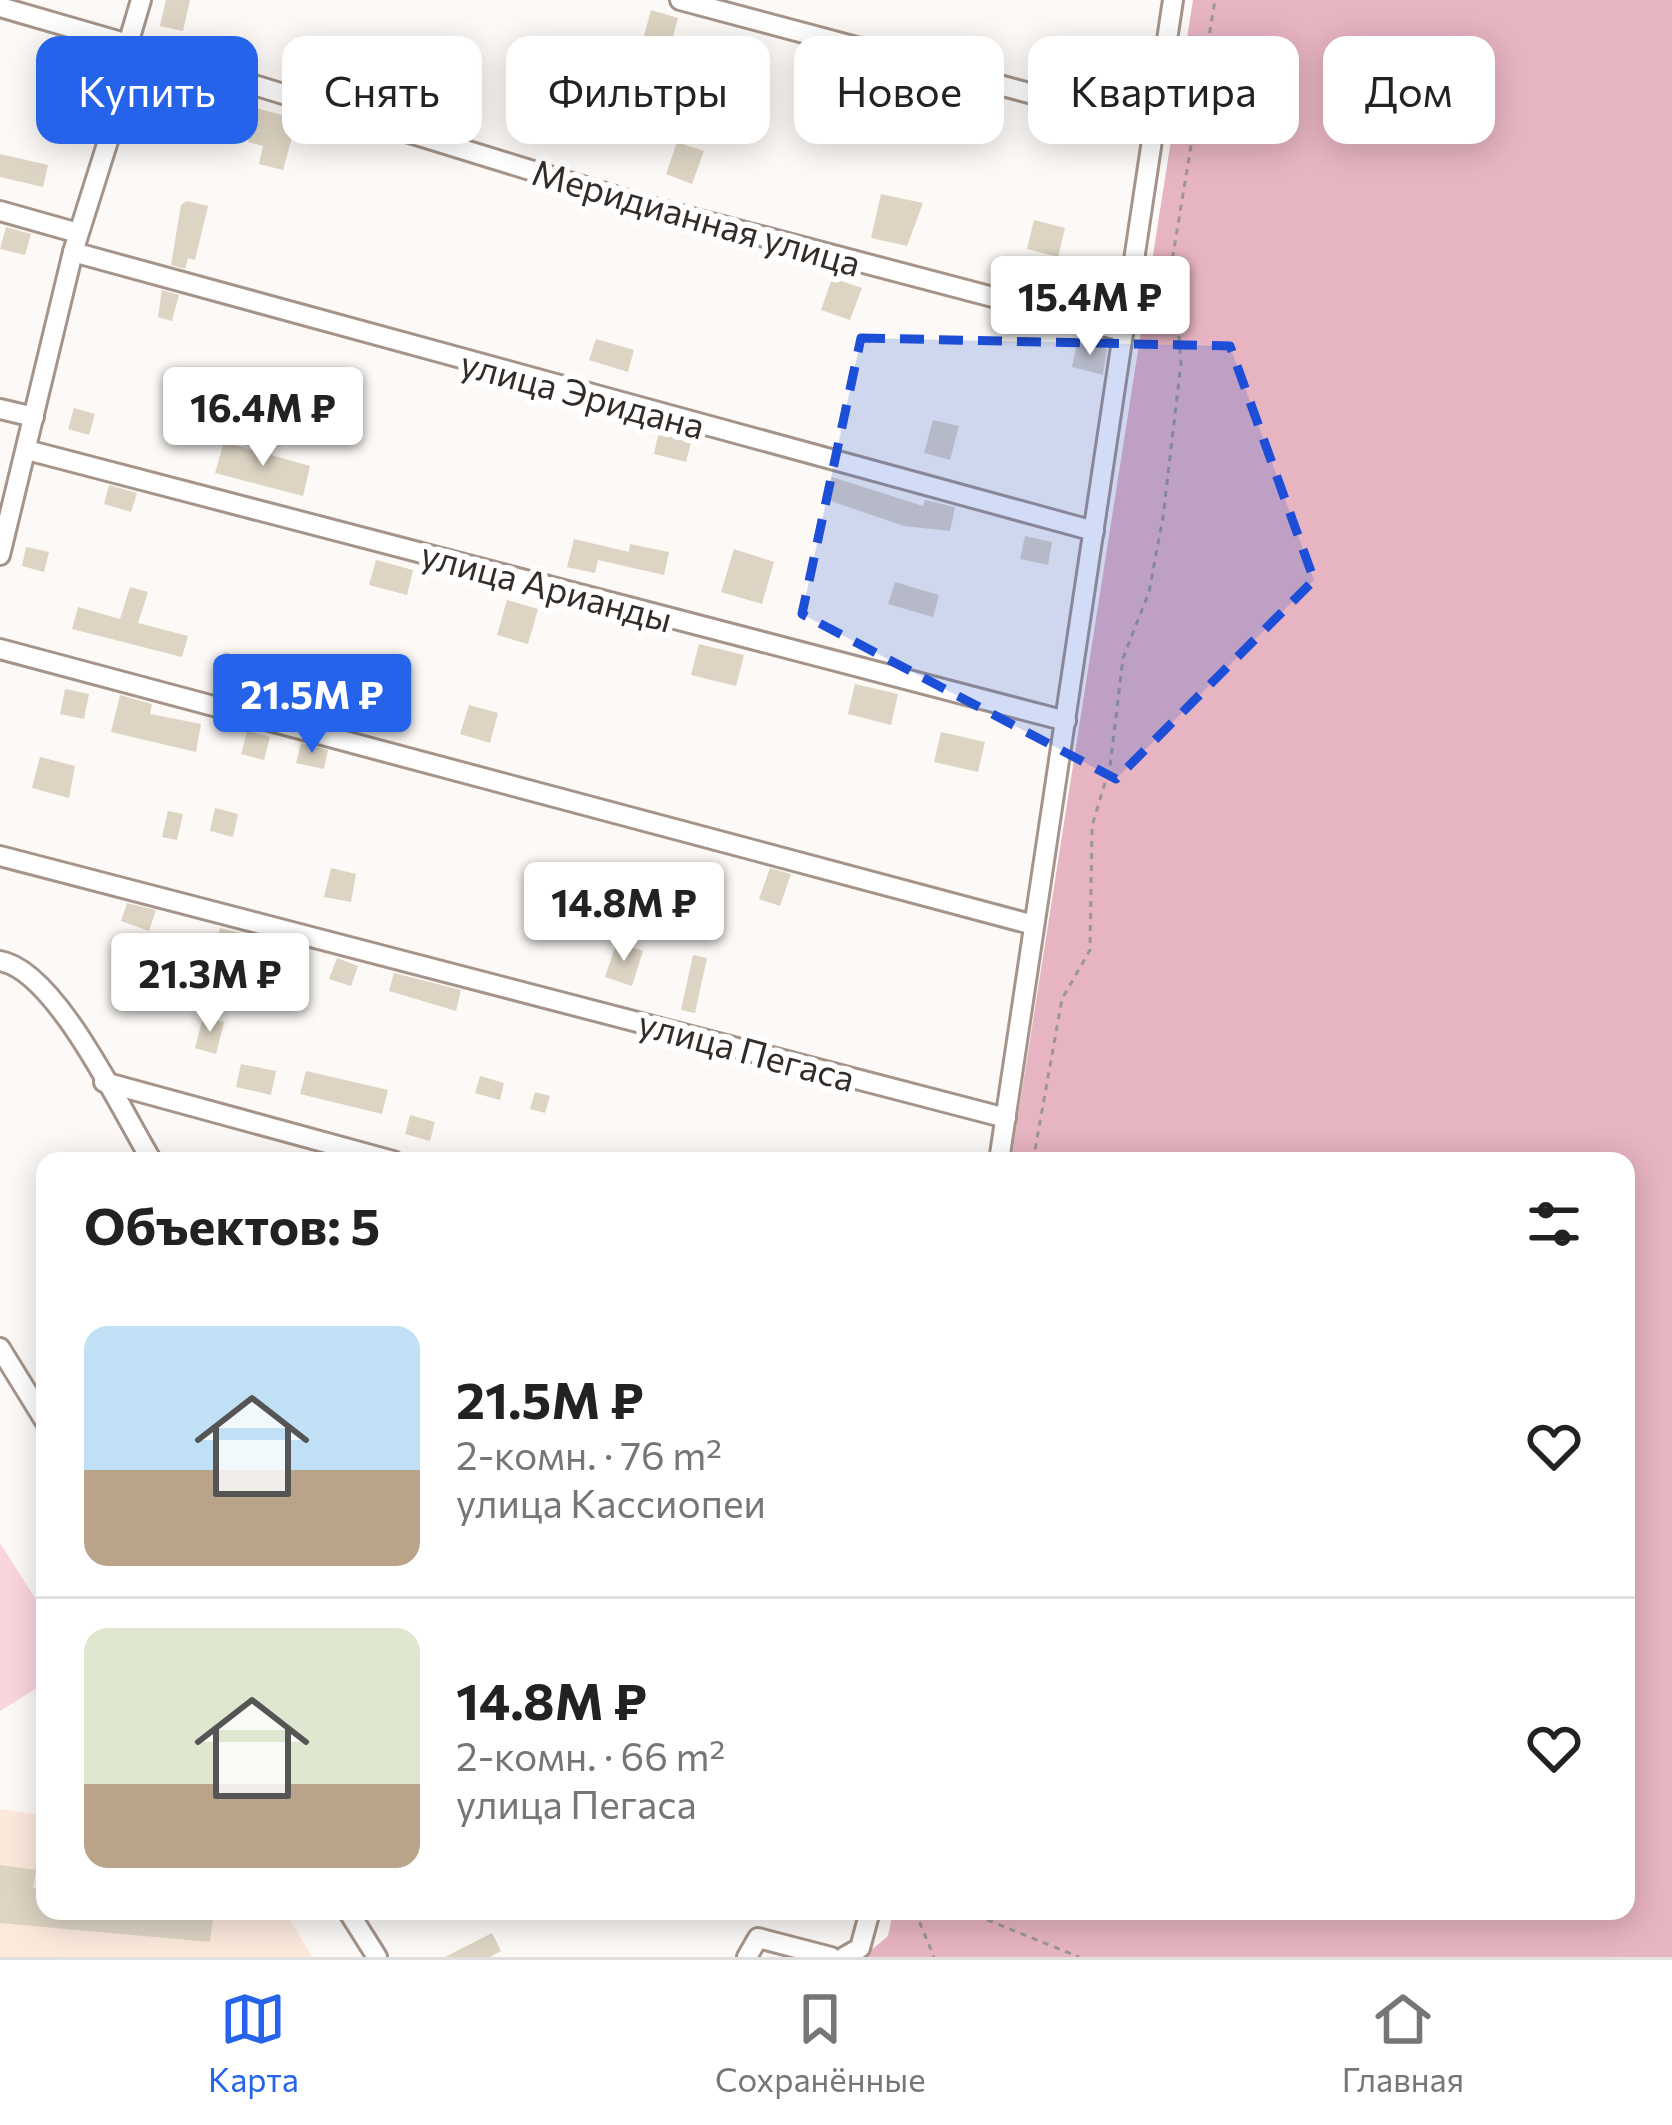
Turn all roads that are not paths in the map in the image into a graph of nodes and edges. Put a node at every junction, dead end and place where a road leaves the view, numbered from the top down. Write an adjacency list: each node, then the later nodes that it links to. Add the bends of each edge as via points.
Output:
1 (141, 0): 6 (street)
2 (680, 0): 9 (street)
3 (1173, 0): 7 (street)
4 (0, 7): 5 (street, Меридианная улица)
5 (98, 36)
6 (134, 36)
7 (1167, 36)
8 (258, 85): 14 (street, Меридианная улица, via 646,206)
9 (1028, 93)
10 (104, 144): 13 (street)
11 (1150, 144): 14 (street)
12 (0, 211): 13 (street, улица Эридана)
13 (75, 243): 16 (street); 18 (street, улица Эридана)
14 (1122, 331): 18 (street)
15 (0, 409): 16 (street)
16 (34, 417): 17 (street)
17 (27, 450): 19 (street); 21 (street, улица Арианды)
18 (1094, 531): 21 (street)
19 (0, 555)
20 (0, 649): 23 (street)
21 (1066, 721): 23 (street)
22 (0, 856): 26 (street, улица Пегаса)
23 (1034, 926): 26 (street)
24 (0, 961): 25 (street, via 15,963 49,992)
25 (104, 1082): 27 (street); 28 (street)
26 (1006, 1118): 29 (street)
27 (147, 1152)
28 (361, 1152)
29 (1000, 1152)
30 (0, 1348): 31 (street)
31 (36, 1406)
32 (353, 1920): 34 (street)
33 (868, 1920): 37 (street, via 860,1948)
34 (376, 1957)
35 (747, 1957): 36 (street, via 758,1938)
36 (831, 1957)
37 (844, 1957)

